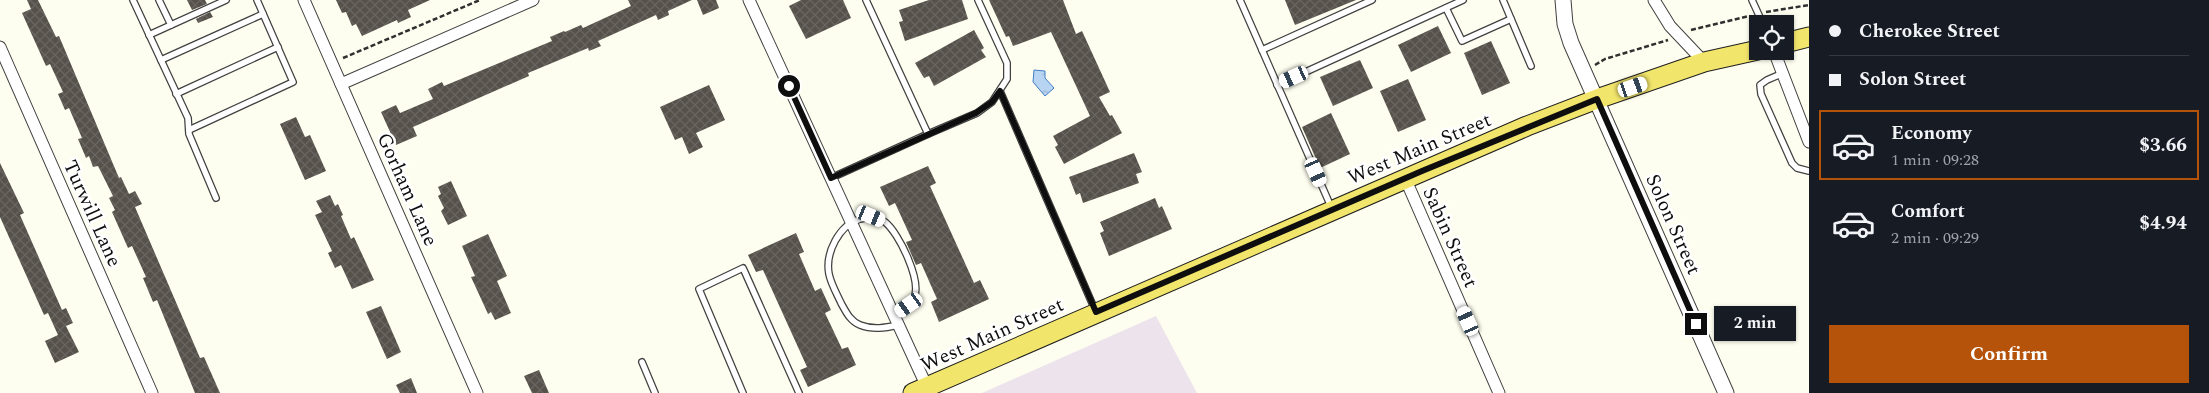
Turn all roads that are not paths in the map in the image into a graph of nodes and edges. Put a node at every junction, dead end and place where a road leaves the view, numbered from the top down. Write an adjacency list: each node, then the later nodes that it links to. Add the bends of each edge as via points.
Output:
1 (133, 0): 22 (lane)
2 (159, 0): 21 (lane)
3 (226, 0): 21 (lane)
4 (256, 0): 18 (lane)
5 (304, 0): 34 (street, Gorham Lane)
6 (533, 0): 34 (street)
7 (749, 0): 43 (street)
8 (866, 0): 40 (lane)
9 (978, 0): 36 (lane, via 1007,63 1007,79)
10 (1240, 0): 27 (lane)
11 (1372, 0): 27 (lane)
12 (1463, 0): 17 (lane)
13 (1503, 0): 20 (lane)
14 (1562, 0): 38 (street, Solon Street, via 1565,24)
15 (1654, 0): 31 (street, via 1670,26)
16 (1752, 0): 19 (lane)
17 (1446, 8): 20 (lane, via 1462,41); 35 (lane)
18 (263, 14): 26 (lane); 29 (lane)
19 (1759, 15)
20 (1511, 19): 32 (lane)
21 (171, 25): 22 (lane)
22 (149, 35): 29 (lane)
23 (1809, 37): 24 (main road)
24 (1794, 41)
25 (0, 47): 52 (street, Turwill Lane)
26 (278, 47): 37 (lane); 39 (lane, via 294,82)
27 (1262, 50): 35 (lane)
28 (1749, 52): 31 (main road, West Main Street)
29 (161, 60): 37 (lane)
30 (1777, 60): 33 (street)
31 (1704, 62): 38 (main road, West Main Street)
32 (1532, 66)
33 (1781, 74): 41 (street); 42 (lane, via 1760,85 1761,94 1792,163)
34 (340, 84): 53 (street, Gorham Lane)
35 (1277, 85): 46 (lane)
36 (1000, 91): 40 (lane, via 992,102 976,113); 48 (lane)
37 (176, 94): 39 (lane, via 188,118)
38 (1597, 99): 44 (main road, West Main Street); 58 (street, Solon Street)
39 (189, 130): 45 (lane)
40 (928, 134): 43 (lane)
41 (1809, 142)
42 (1809, 171)
43 (831, 178): 47 (street)
44 (1405, 178): 46 (main road, West Main Street); 57 (street, Sabin Street)
45 (216, 198)
46 (1332, 210): 48 (main road, West Main Street)
47 (851, 222): 49 (street); 49 (lane, via 871,216 885,222 896,234 904,251 916,290); 49 (lane, via 834,241 830,255 829,273 835,291 849,317 859,325 886,328)
48 (1096, 312): 51 (main road, West Main Street)
49 (896, 320): 51 (street)
50 (642, 362): 54 (lane)
51 (923, 391)
52 (152, 393)
53 (478, 393)
54 (656, 393)
55 (743, 393): 56 (lane, via 699,289 743,268)
56 (799, 393)
57 (1500, 393)
58 (1726, 393)

